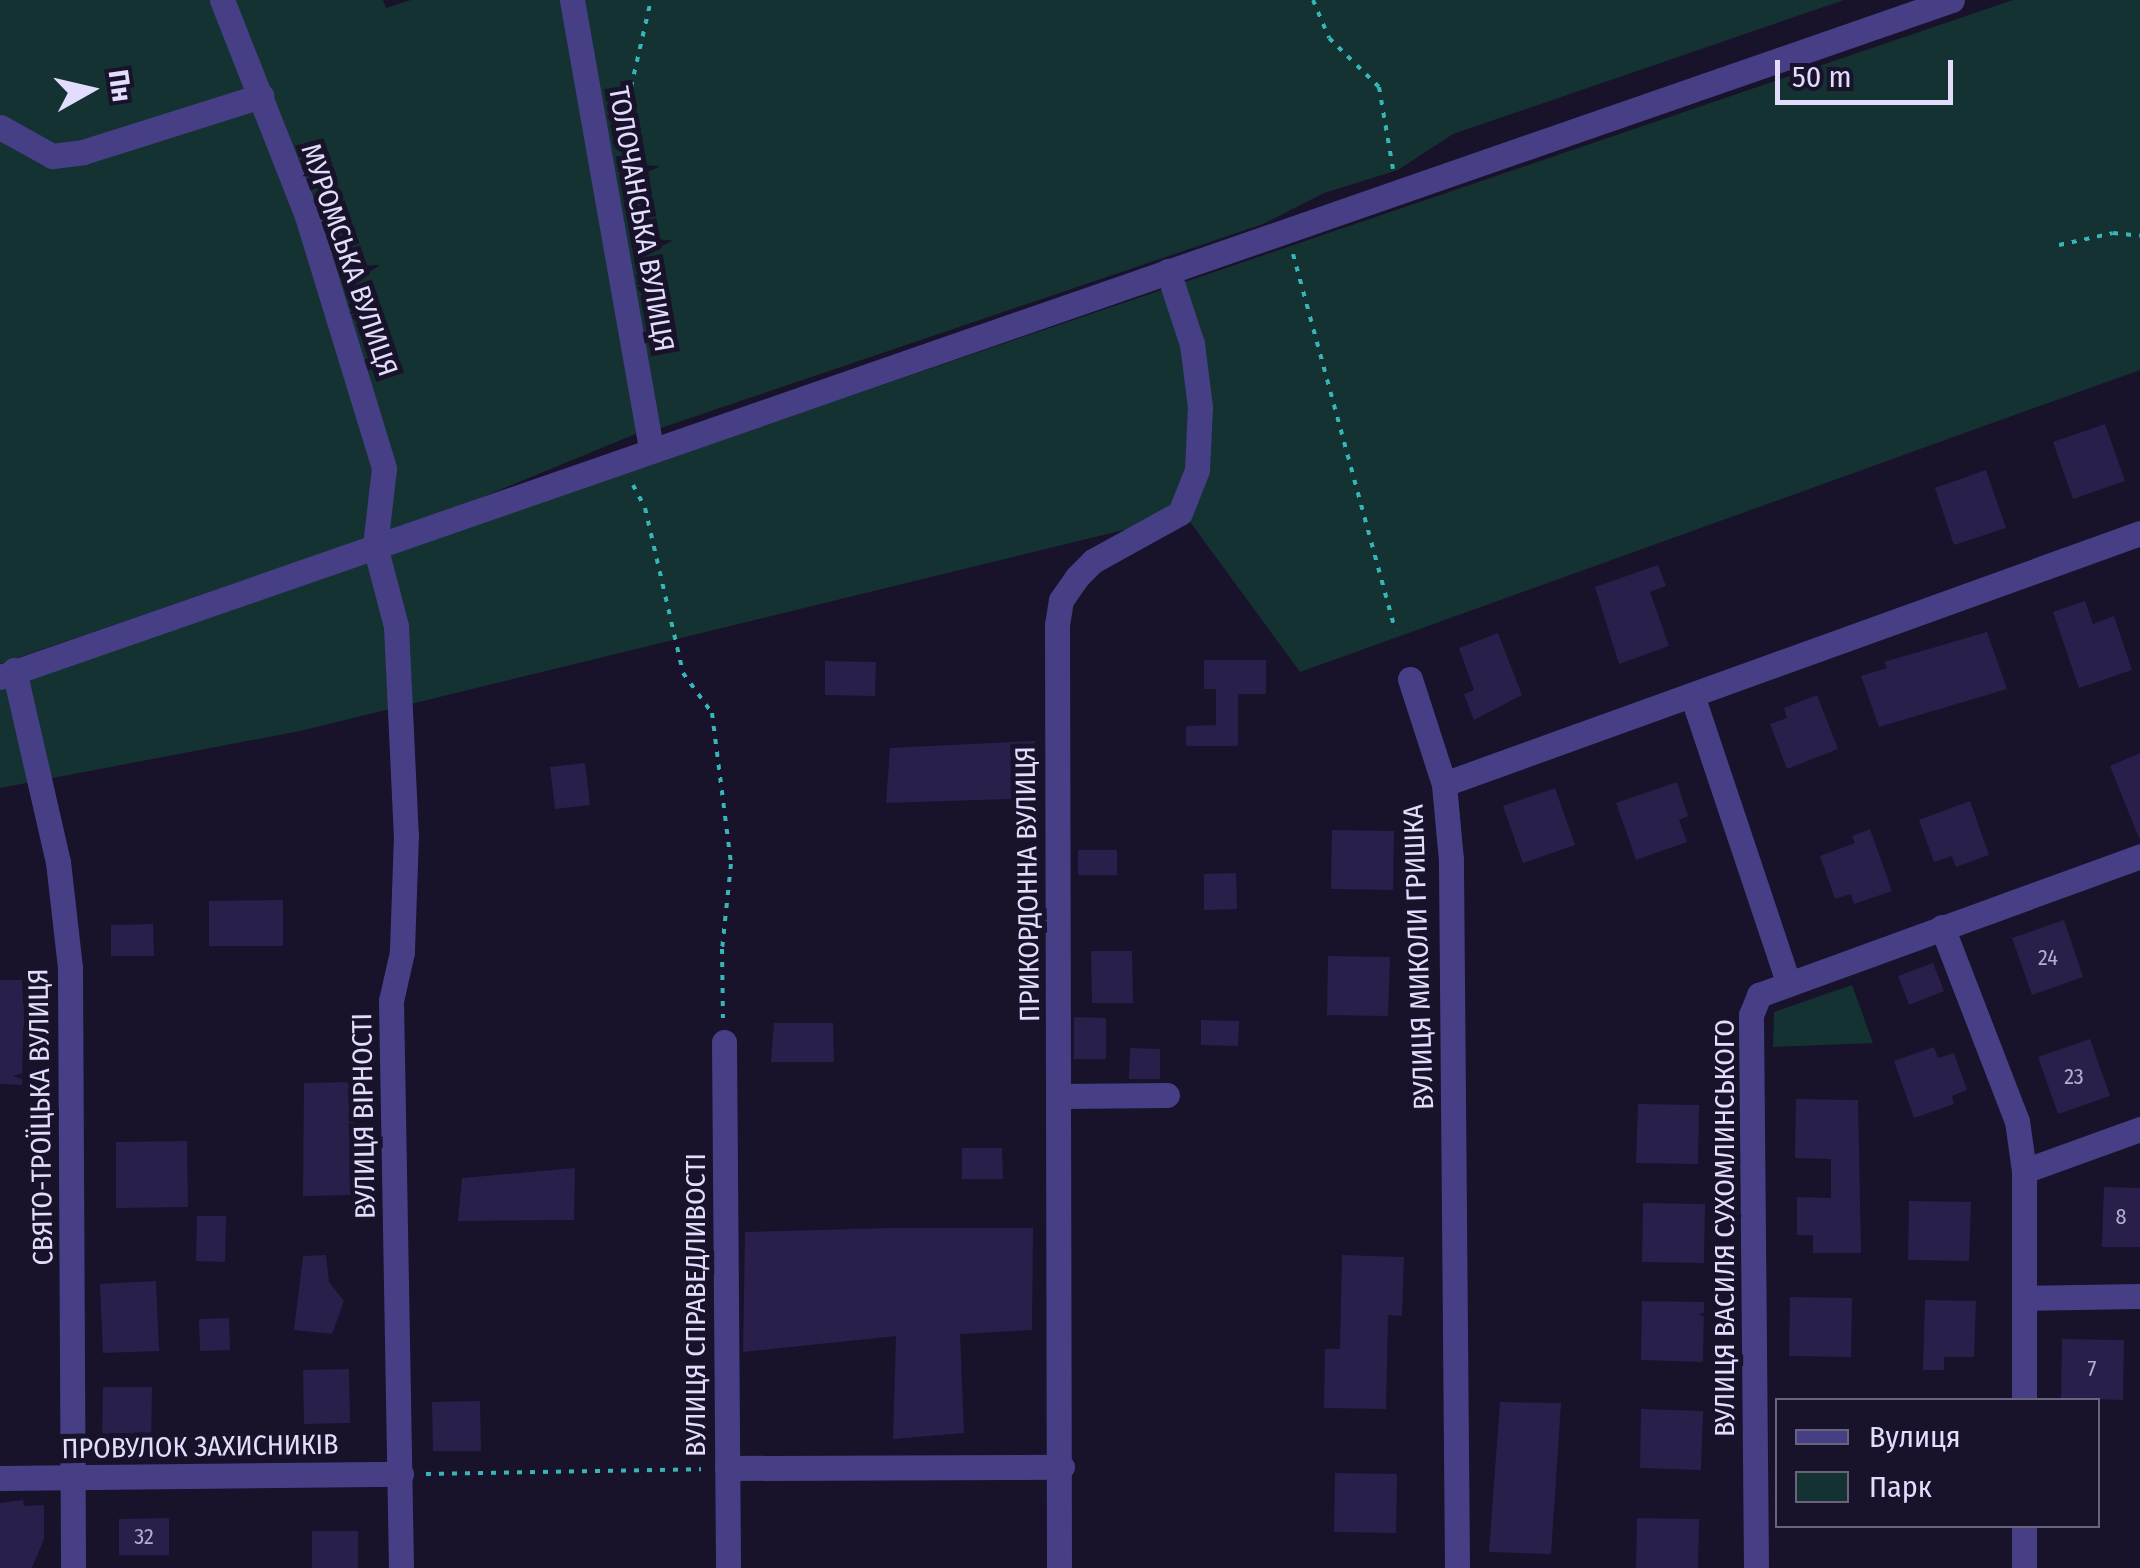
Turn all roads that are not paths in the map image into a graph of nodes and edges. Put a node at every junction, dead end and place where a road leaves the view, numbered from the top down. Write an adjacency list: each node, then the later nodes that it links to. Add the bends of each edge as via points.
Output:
1 (222, 0): 4 (street, МУРОМСЬКА ВУЛИЦЯ)
2 (572, 0): 7 (street, ТОЛОЧАНСЬКА ВУЛИЦЯ)
3 (1952, 0): 6 (street)
4 (261, 96): 5 (street, via 52,156); 9 (street, МУРОМСЬКА ВУЛИЦЯ, via 376,432 384,468)
5 (0, 128)
6 (1168, 271): 7 (street); 18 (street, ПРИКОРДОННА ВУЛИЦЯ, via 1192,344 1200,407 1197,470 1180,513 1093,561 1077,577 1061,600 1057,625)
7 (651, 449): 9 (street)
8 (2140, 532): 12 (street, ВУЛИЦЯ МИКОЛИ ГРИШКА)
9 (375, 546): 10 (street); 27 (street, ВУЛИЦЯ ВІРНОСТІ, via 396,626 406,836 402,952 392,1002)
10 (7, 673): 29 (street, СВЯТО-ТРОЇЦЬКА ВУЛИЦЯ, via 58,862 70,968)
11 (1410, 679): 13 (street)
12 (1692, 695): 13 (street, ВУЛИЦЯ МИКОЛИ ГРИШКА); 16 (street)
13 (1444, 784): 35 (street, ВУЛИЦЯ МИКОЛИ ГРИШКА, via 1451,860)
14 (2140, 856): 15 (street, ВУЛИЦЯ ВАСИЛЯ СУХОМЛИНСЬКОГО)
15 (1942, 927): 16 (street, ВУЛИЦЯ ВАСИЛЯ СУХОМЛИНСЬКОГО); 21 (street, via 2017,1122)
16 (1788, 982): 36 (street, ВУЛИЦЯ ВАСИЛЯ СУХОМЛИНСЬКОГО, via 1759,995 1751,1016)
17 (724, 1042): 26 (street, ВУЛИЦЯ СПРАВЕДЛИВОСТІ)
18 (1062, 1096): 19 (street); 25 (street, ПРИКОРДОННА ВУЛИЦЯ)
19 (1167, 1096)
20 (2140, 1130): 21 (street)
21 (2024, 1171): 23 (street)
22 (2140, 1296): 23 (street)
23 (2024, 1298): 24 (street)
24 (2024, 1398)
25 (1062, 1467): 26 (street); 34 (street, ПРИКОРДОННА ВУЛИЦЯ)
26 (727, 1468): 33 (street, ВУЛИЦЯ СПРАВЕДЛИВОСТІ)
27 (401, 1474): 29 (street, ПРОВУЛОК ЗАХИСНИКІВ); 32 (street, ВУЛИЦЯ ВІРНОСТІ)
28 (0, 1478): 29 (street, ПРОВУЛОК ЗАХИСНИКІВ)
29 (71, 1478): 31 (street, СВЯТО-ТРОЇЦЬКА ВУЛИЦЯ)
30 (2024, 1528): 37 (street)
31 (73, 1568)
32 (402, 1568)
33 (728, 1568)
34 (1059, 1568)
35 (1457, 1568)
36 (1756, 1568)
37 (2024, 1568)

